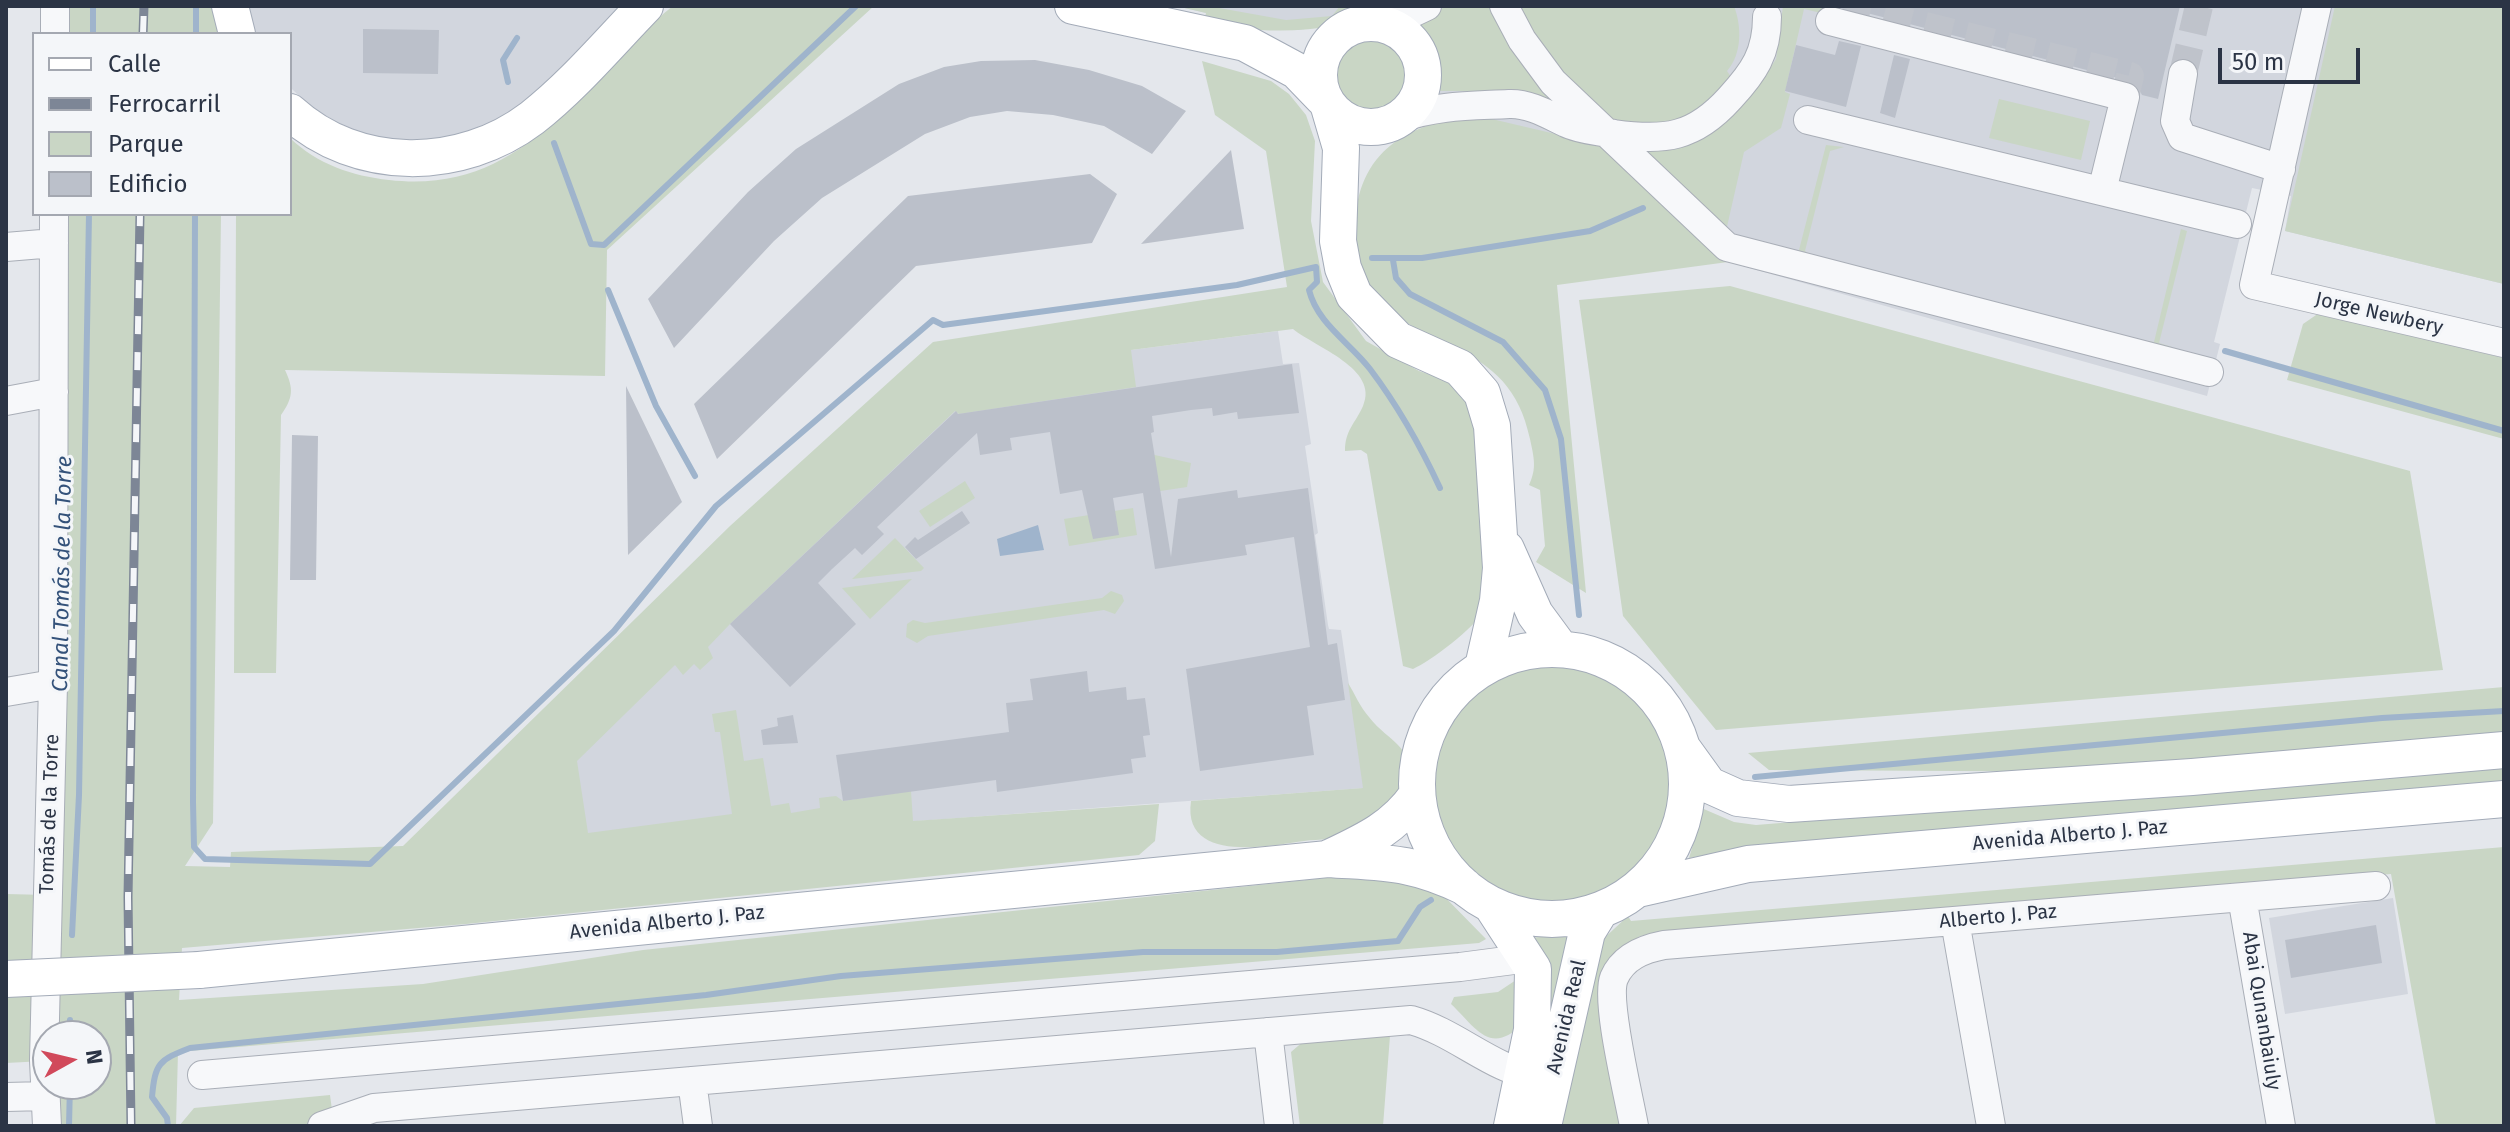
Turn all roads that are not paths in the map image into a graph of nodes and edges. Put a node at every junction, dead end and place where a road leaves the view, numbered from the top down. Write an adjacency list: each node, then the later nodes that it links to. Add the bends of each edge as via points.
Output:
1 (55, 6): 11 (street)
2 (230, 6): 12 (main road)
3 (645, 6): 16 (main road, via 532,118 464,152 413,159 362,152 338,144)
4 (1073, 6): 13 (main road)
5 (1504, 6): 19 (street, via 1537,61)
6 (2317, 6): 20 (street)
7 (1411, 12): 10 (main road); 18 (main road, via 1411,41 1423,67 1419,96)
8 (1767, 17): 19 (street, via 1763,56 1727,102 1688,131 1660,138)
9 (1830, 21): 21 (street, via 2125,97)
10 (1344, 30): 13 (main road); 15 (main road, via 1323,52 1318,74)
11 (55, 32)
12 (236, 32)
13 (1245, 43): 15 (main road, via 1297,71)
14 (2183, 74): 20 (street, via 2175,121 2182,137)
15 (1326, 103): 18 (main road, via 1355,126); 22 (main road, via 1341,148)
16 (292, 113)
17 (1808, 120): 21 (street)
18 (1394, 122): 19 (street, via 1465,104 1494,108 1527,122); 22 (main road, via 1362,155)
19 (1605, 132): 28 (street, via 1727,247 1744,254)
20 (2281, 169): 27 (street, Jorge Newbery, via 2254,285)
21 (2102, 191): 24 (street)
22 (1340, 192): 31 (main road, via 1338,241 1354,295 1398,340 1460,368 1482,393 1492,426)
23 (54, 216): 25 (street, Tomás de la Torre)
24 (2237, 224)
25 (54, 243): 26 (street); 29 (street, Tomás de la Torre)
26 (6, 247)
27 (2504, 343)
28 (2209, 372)
29 (54, 392): 30 (street); 34 (street, Tomás de la Torre)
30 (6, 401)
31 (1500, 534): 32 (main road, via 1528,601); 33 (main road, via 1498,601)
32 (1560, 648): 33 (main road, via 1520,652); 36 (main road, via 1593,654 1623,668 1656,697)
33 (1483, 667): 38 (main road, via 1453,692 1431,723 1422,747)
34 (53, 684): 35 (street); 49 (street, Tomás de la Torre)
35 (6, 692)
36 (1683, 749): 37 (main road, via 1709,785 1738,798 1789,804); 42 (main road, via 1685,811 1660,867)
37 (2504, 750)
38 (1417, 795): 40 (main road, Avenida Alberto J. Paz, via 1384,832); 43 (main road, via 1435,851)
39 (2504, 799): 42 (main road, Avenida Alberto J. Paz, via 1748,864)
40 (1328, 859): 43 (main road, Avenida Alberto J. Paz, via 1428,869); 48 (main road, Avenida Alberto J. Paz, bridge, via 199,970)
41 (2376, 886): 44 (street, Alberto J. Paz)
42 (1638, 889): 45 (main road)
43 (1478, 897): 45 (main road, via 1536,919); 47 (main road, Avenida Real)
44 (2242, 897): 46 (street, Alberto J. Paz); 65 (street, Abai Qunanbaiuly)
45 (1600, 911): 52 (main road, Avenida Real, via 1587,932)
46 (1955, 921): 63 (street, Alberto J. Paz, via 1641,949 1613,980); 64 (street)
47 (1529, 958): 51 (street); 52 (main road, Avenida Real)
48 (6, 979)
49 (47, 1020)
50 (1268, 1032): 52 (street, via 1411,1020 1494,1064); 53 (street); 60 (street)
51 (202, 1075)
52 (1537, 1078): 61 (main road, Avenida Real); 62 (main road, Avenida Real)
53 (692, 1081): 58 (street, via 374,1108); 59 (street)
54 (32, 1096): 55 (street)
55 (6, 1097)
56 (46, 1100): 57 (street, Tomás de la Torre)
57 (47, 1126)
58 (322, 1126)
59 (698, 1126)
60 (1279, 1126)
61 (1512, 1126)
62 (1543, 1126)
63 (1634, 1126)
64 (1991, 1126)
65 (2281, 1126)

